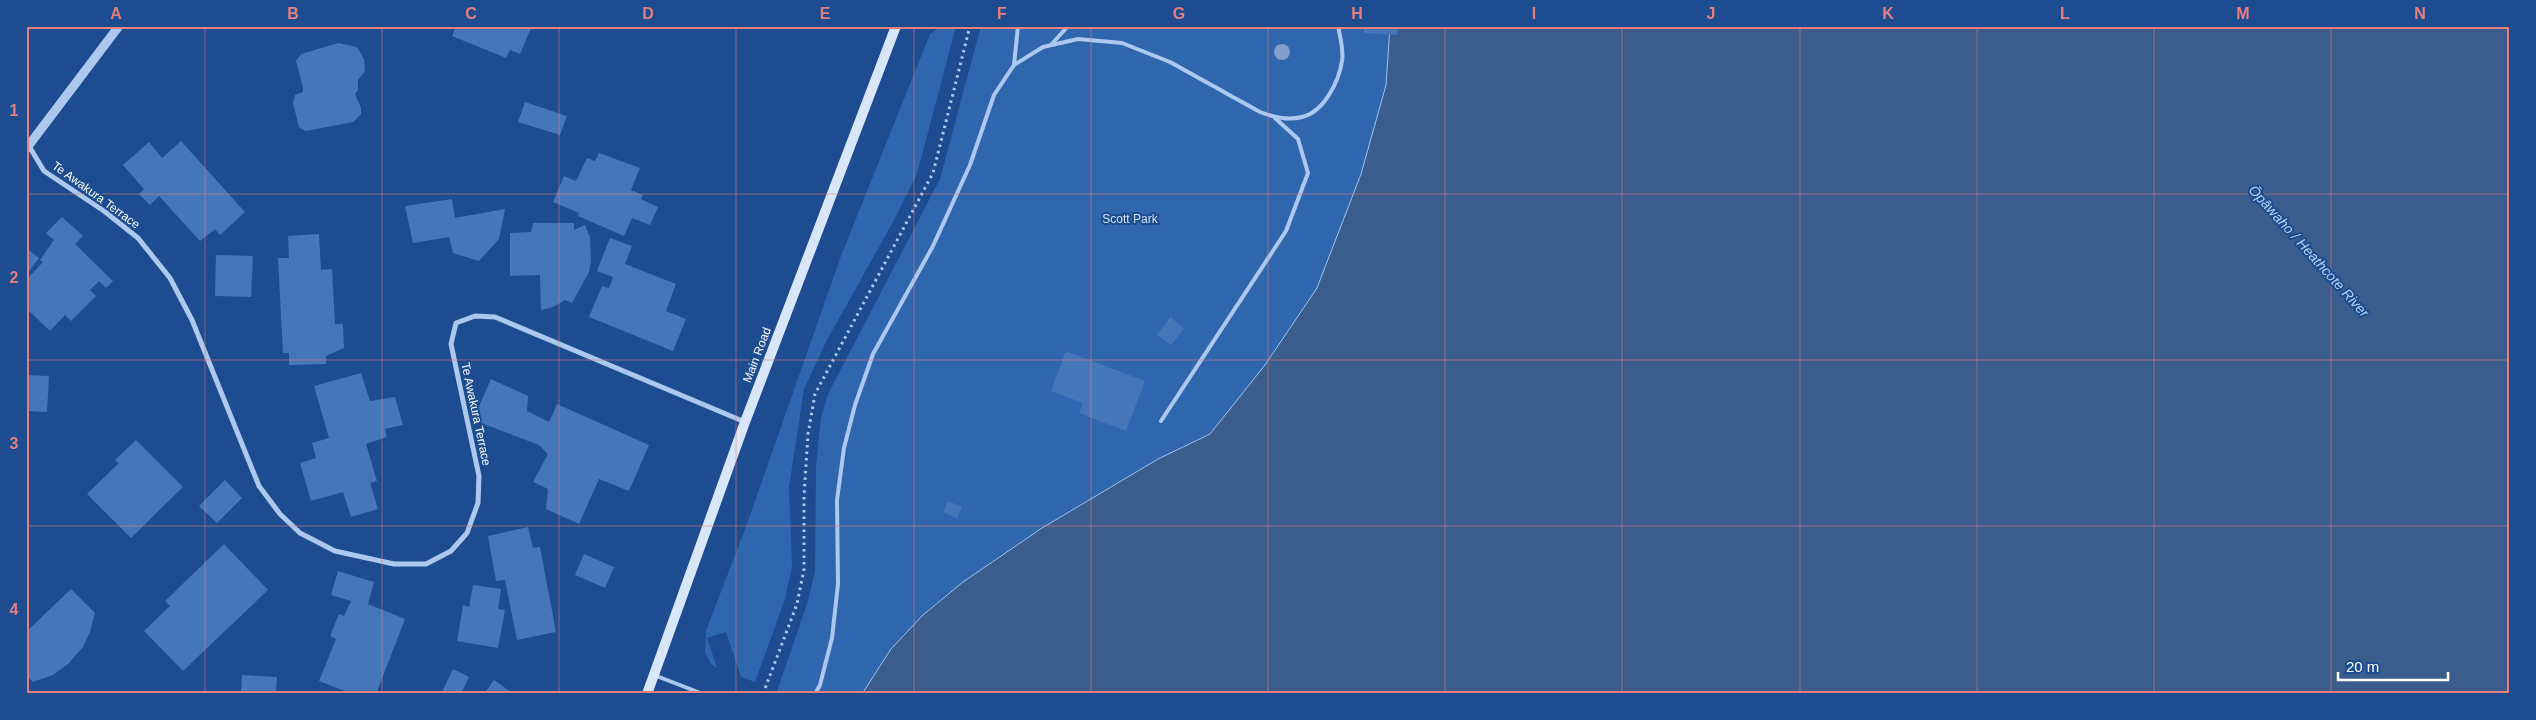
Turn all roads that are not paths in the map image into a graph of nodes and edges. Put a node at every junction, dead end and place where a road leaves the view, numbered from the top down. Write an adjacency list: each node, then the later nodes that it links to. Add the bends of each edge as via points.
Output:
1 (119, 26): 9 (street)
2 (896, 26): 11 (main road, Main Road)
3 (1018, 26): 7 (lane)
4 (1068, 26): 6 (lane)
5 (1338, 26): 8 (lane, via 1342,59 1337,80 1323,103 1302,118)
6 (1050, 45): 7 (lane); 8 (lane, via 1078,39 1122,44 1170,62)
7 (1014, 65): 15 (lane, via 994,95 970,165 933,246 873,354 855,405 844,448 837,500 838,584 832,638)
8 (1275, 118): 10 (lane, via 1298,139 1308,173 1286,231)
9 (27, 145): 11 (street, Te Awakura Terrace, via 44,171 138,238 170,278 192,320 260,486 280,514 300,533 335,551 394,564 426,564 451,551 468,533 478,503 479,476 450,344 456,323 474,316 495,317)
10 (1161, 421)
11 (745, 422): 12 (main road, Main Road)
12 (654, 676): 13 (main road, Main Road); 14 (lane)
13 (647, 694)
14 (703, 694)
15 (815, 694)

